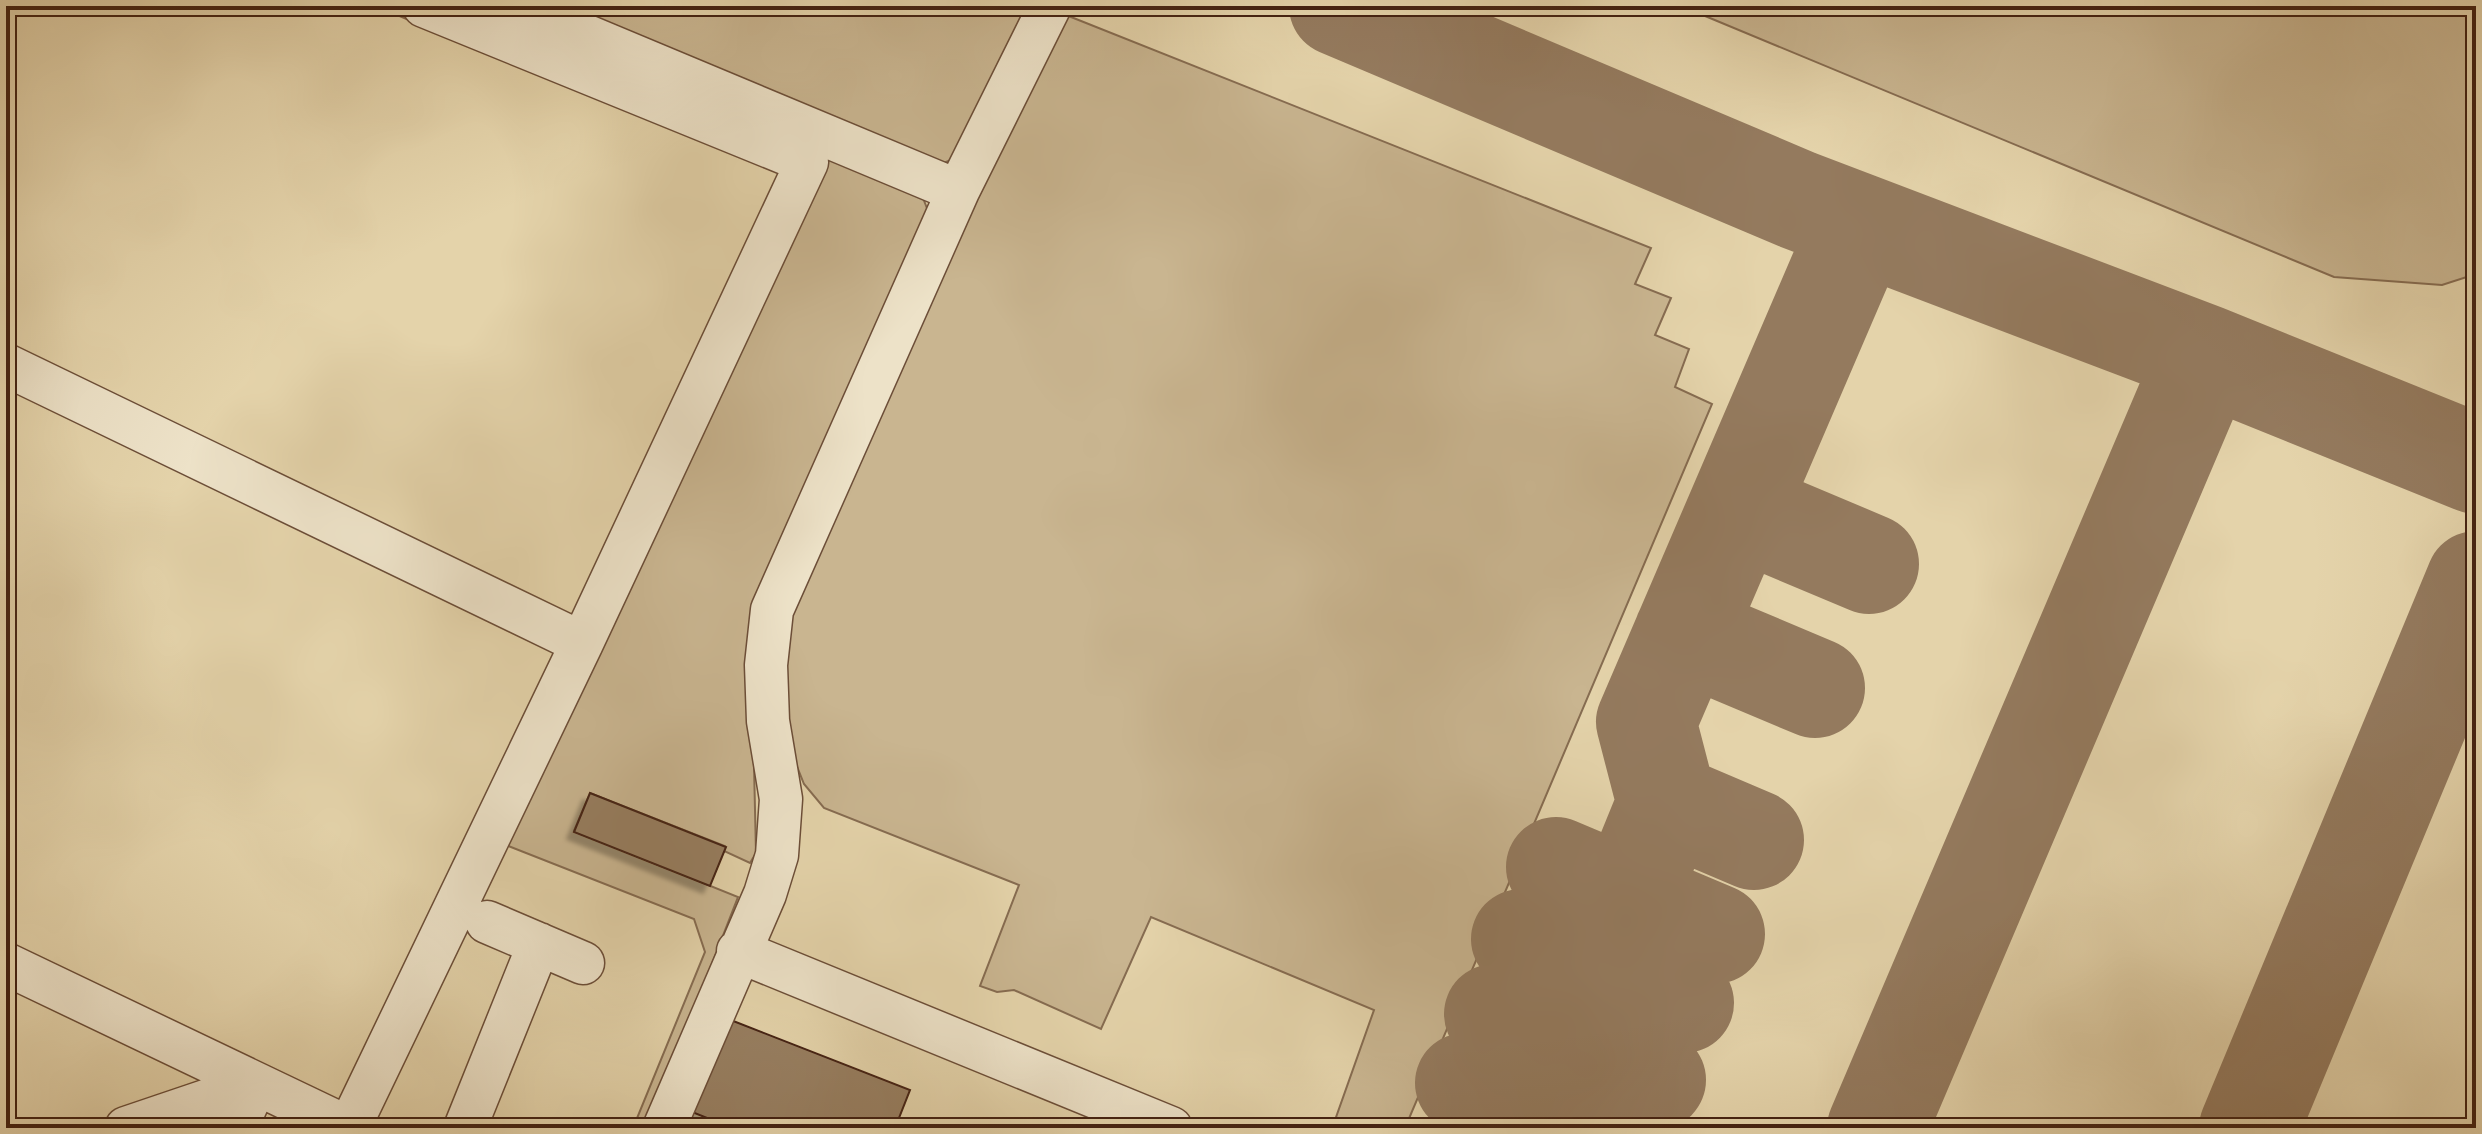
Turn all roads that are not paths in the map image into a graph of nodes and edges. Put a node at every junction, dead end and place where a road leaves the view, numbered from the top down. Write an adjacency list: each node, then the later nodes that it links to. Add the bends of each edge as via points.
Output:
1 (424, 6): 6 (street, via 807,162)
2 (515, 6): 4 (street)
3 (1050, 6): 4 (street)
4 (958, 191): 9 (street, via 772,610 766,665 768,721 781,799 777,855)
5 (6, 365): 6 (street)
6 (582, 643): 12 (street, via 349,1128)
7 (487, 922): 8 (street)
8 (539, 944): 10 (street); 15 (street)
9 (738, 951): 16 (street); 17 (street)
10 (583, 963)
11 (6, 964): 12 (street)
12 (256, 1084): 13 (street); 14 (street)
13 (126, 1128)
14 (236, 1128)
15 (465, 1128)
16 (664, 1128)
17 (1171, 1128)

